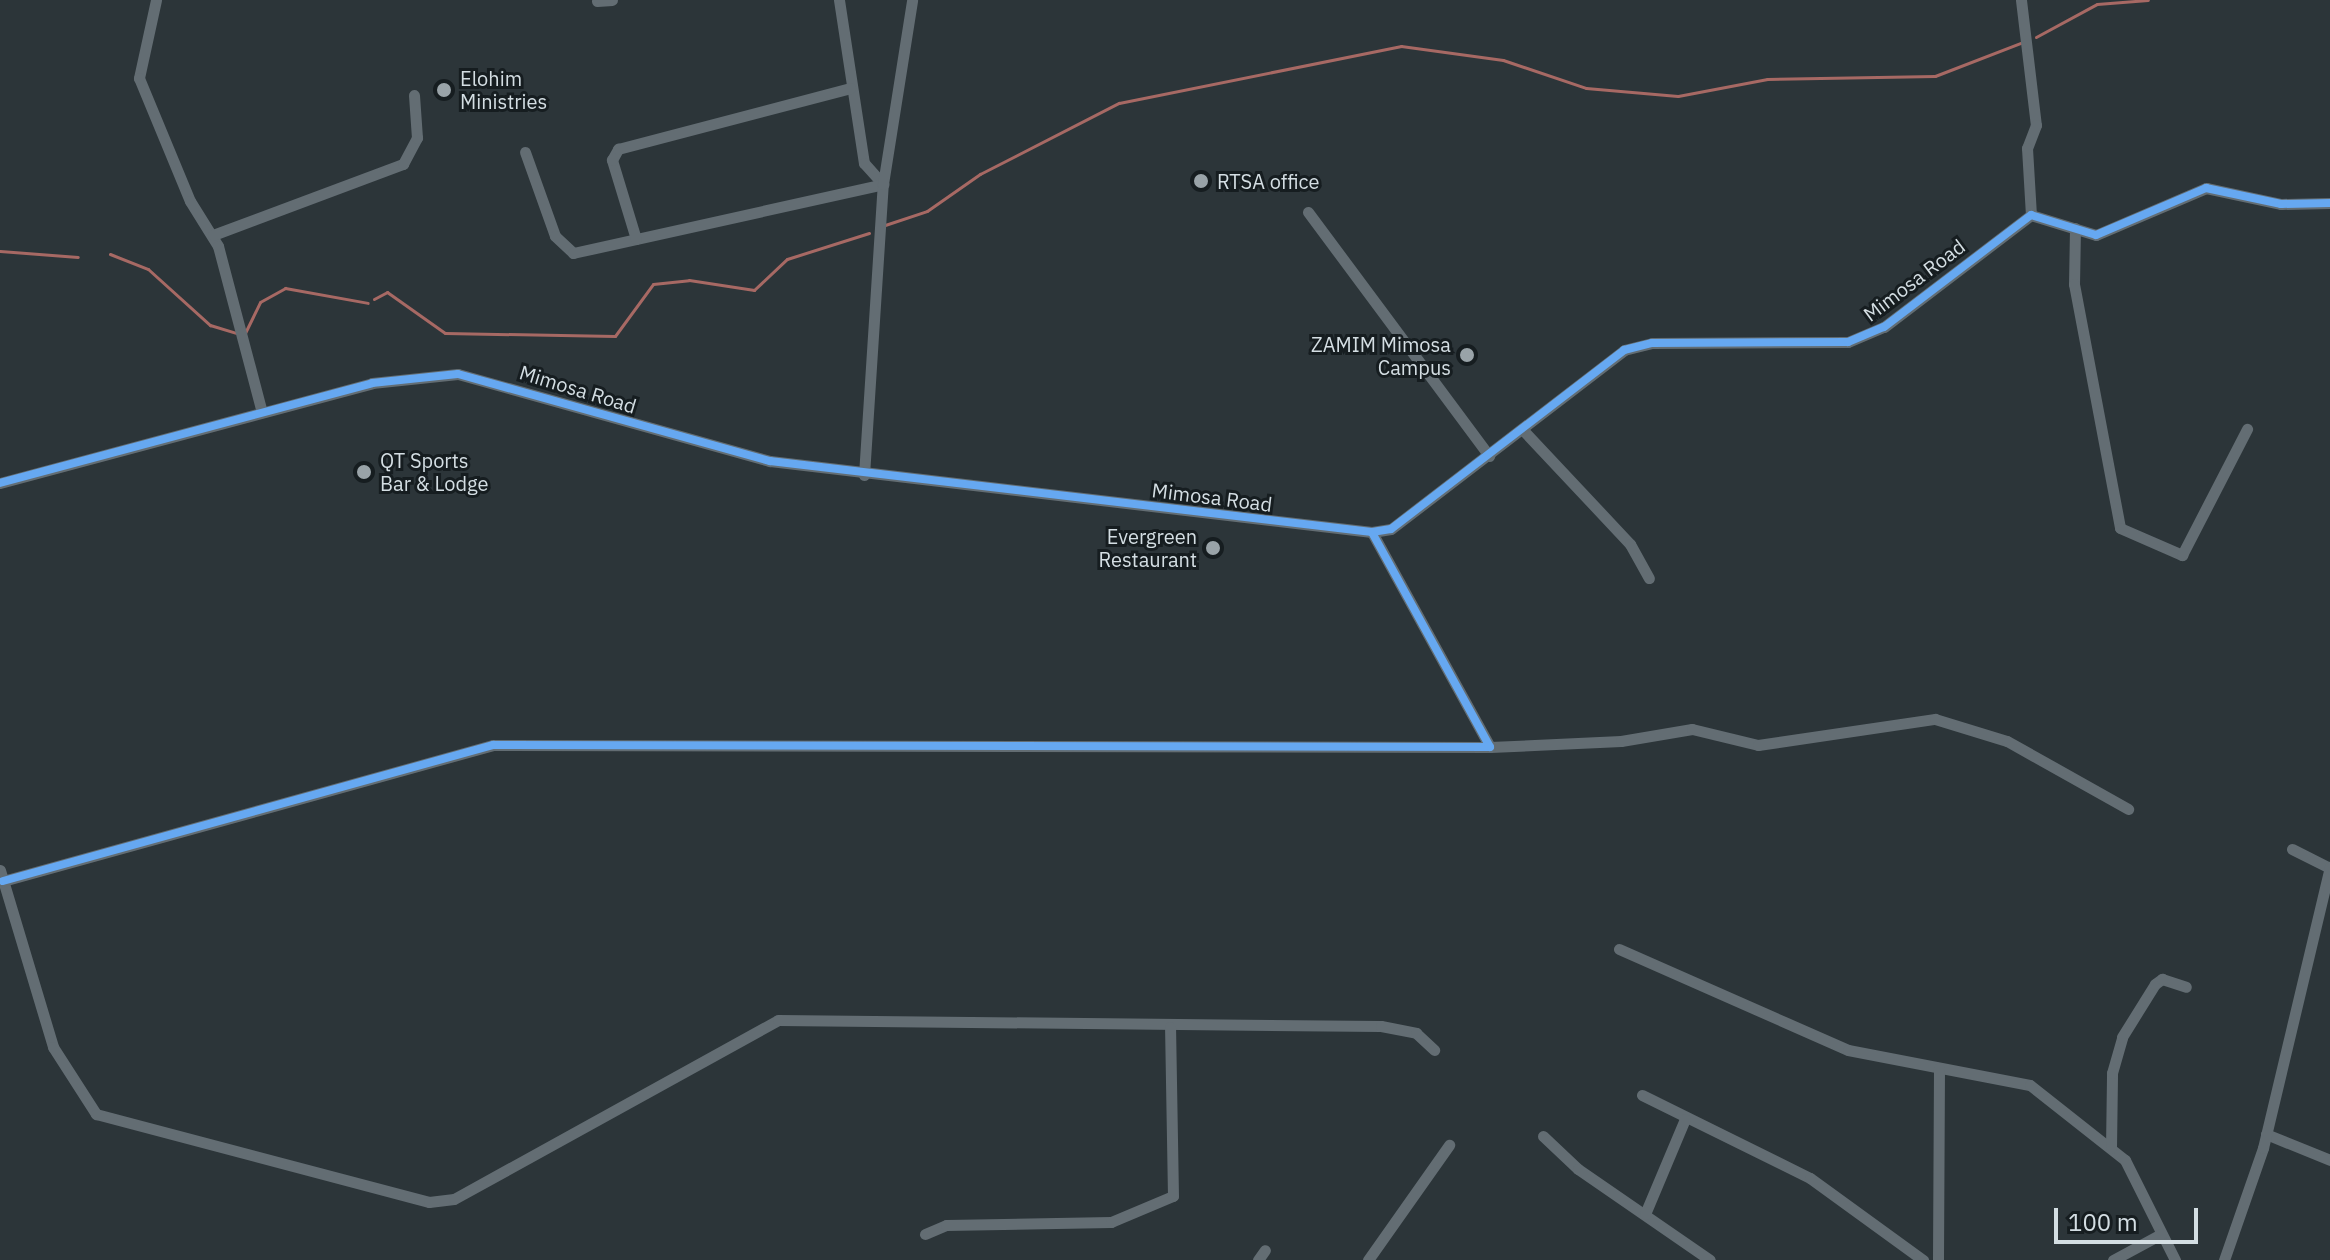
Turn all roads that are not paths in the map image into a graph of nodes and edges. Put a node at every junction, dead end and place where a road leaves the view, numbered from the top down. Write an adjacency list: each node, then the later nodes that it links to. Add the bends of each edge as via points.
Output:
1 (156, 0): 15 (street, via 139,78 190,201)
2 (612, 0): 6 (street)
3 (839, 0): 7 (street)
4 (912, 0): 10 (street)
5 (2021, 0): 13 (street, via 2036,125 2027,148)
6 (597, 1)
7 (850, 88): 10 (street, via 864,163); 16 (street, via 618,149 615,173)
8 (414, 95): 15 (street, via 417,138 403,164)
9 (525, 152): 16 (street, via 562,246 573,253)
10 (883, 184): 16 (street); 21 (street)
11 (2330, 203): 14 (street, via 2268,202 2206,188 2112,232)
12 (1308, 212): 20 (street)
13 (2031, 215): 14 (street); 18 (street, Mimosa Road, via 1866,336 1832,344 1652,343 1624,350)
14 (2075, 228): 19 (street, via 2074,284 2120,528 2182,555)
15 (213, 235): 17 (street)
16 (636, 239)
17 (262, 412): 21 (street, Mimosa Road, via 407,375 458,374 737,455); 22 (street, Mimosa Road)
18 (1522, 429): 20 (street, Mimosa Road); 24 (street, via 1630,544)
19 (2247, 429)
20 (1489, 456): 23 (street, Mimosa Road, via 1391,529)
21 (864, 475): 23 (street, Mimosa Road)
22 (0, 483)
23 (1372, 532): 25 (street)
24 (1649, 578)
25 (1490, 747): 26 (street, via 1621,741 1692,729 1758,745 1935,719 2007,741); 29 (street, via 493,745)
26 (2128, 809)
27 (2292, 849): 28 (street)
28 (2330, 868): 38 (street)
29 (2, 876): 30 (street)
30 (5, 905): 33 (street, via 53,1047 101,1118 429,1202 454,1199 778,1020 870,1016 926,1025)
31 (1619, 949): 35 (street, via 1808,1035)
32 (2186, 987): 41 (street, via 2162,979 2155,984 2122,1037 2112,1073)
33 (1170, 1027): 34 (street, via 1381,1026 1416,1033); 44 (street, via 1173,1196 1111,1222 946,1225)
34 (1434, 1050)
35 (1939, 1068): 41 (street, via 2030,1085); 49 (street)
36 (1642, 1095): 37 (street)
37 (1685, 1119): 43 (street); 48 (street, via 1810,1178)
38 (2266, 1134): 42 (street); 52 (street)
39 (1543, 1136): 43 (street)
40 (1449, 1145): 46 (street)
41 (2111, 1148): 45 (street, via 2138,1179)
42 (2330, 1160)
43 (1645, 1214): 47 (street)
44 (925, 1234)
45 (2161, 1234): 50 (street); 51 (street)
46 (1368, 1260)
47 (1710, 1260)
48 (1923, 1260)
49 (1938, 1260)
50 (2113, 1260)
51 (2175, 1260)
52 (2224, 1260)

